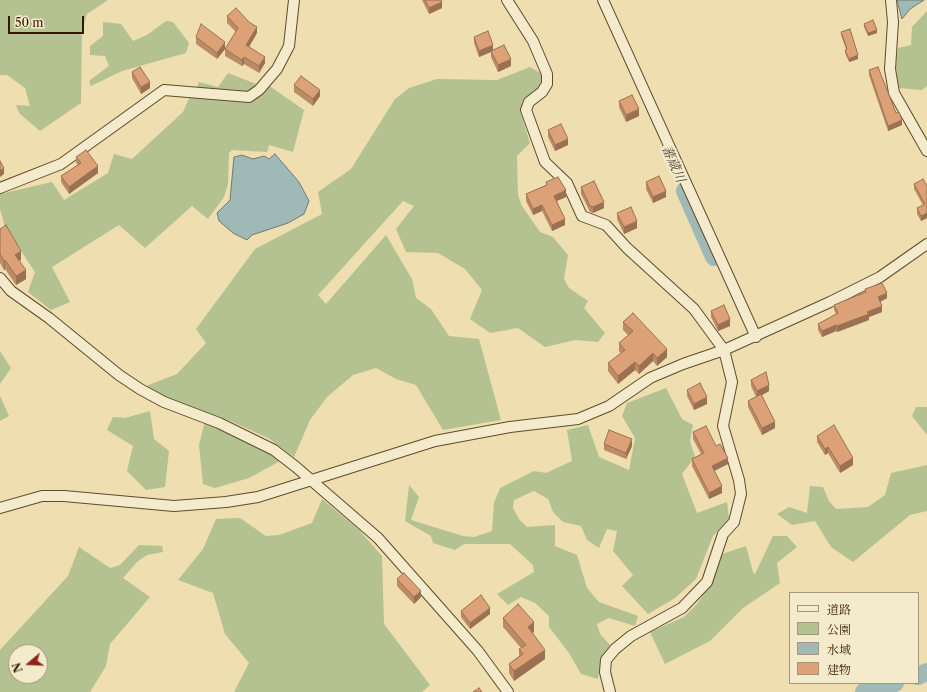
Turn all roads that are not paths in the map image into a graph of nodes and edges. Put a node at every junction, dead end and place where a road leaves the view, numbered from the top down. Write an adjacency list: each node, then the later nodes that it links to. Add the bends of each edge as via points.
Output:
1 (294, 0): 6 (street, via 289,46 277,69 259,90 249,97 164,90 61,164)
2 (507, 0): 10 (street, via 534,41 547,74 547,84 542,92 529,102 526,110 545,162 567,183 582,216 606,225 627,248 694,309)
3 (604, 0): 9 (street)
4 (890, 0): 5 (street, via 893,22 890,69 894,93)
5 (927, 151)
6 (0, 188)
7 (927, 244): 9 (street, via 880,277)
8 (0, 278): 11 (street, via 11,291 140,389 274,450)
9 (756, 337): 10 (street)
10 (724, 350): 11 (street, via 650,378 608,406 578,419 510,427 435,441); 14 (street, via 732,382 723,426 741,494 734,522 723,534 707,582 682,608 631,636 606,660 605,672)
11 (312, 481): 12 (street, via 258,497 226,502 174,506 42,496); 13 (street, via 378,538 478,650)
12 (0, 508)
13 (508, 692)
14 (610, 692)

